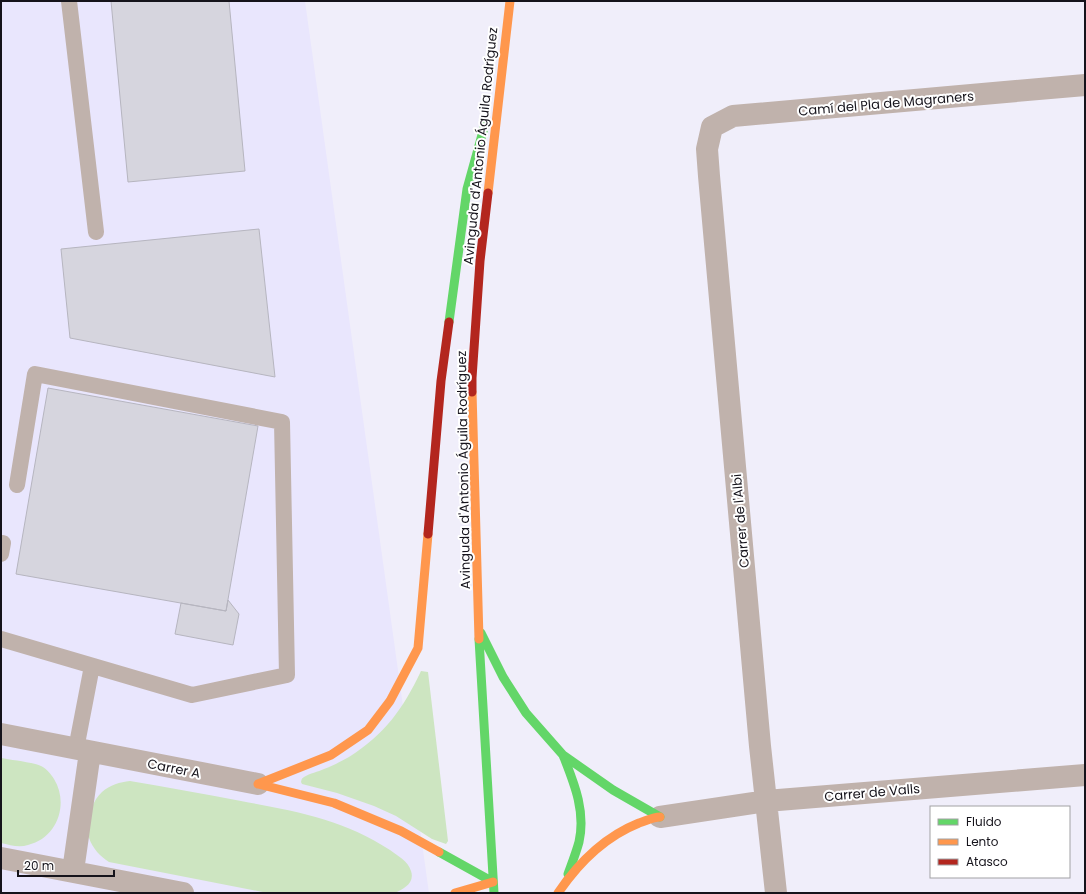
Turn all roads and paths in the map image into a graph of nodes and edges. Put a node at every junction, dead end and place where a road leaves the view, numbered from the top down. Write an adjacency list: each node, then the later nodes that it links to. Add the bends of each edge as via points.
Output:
1 (69, 1): 6 (lane)
2 (510, 1): 3 (street, Avinguda d'Antonio Águila Rodríguez)
3 (504, 55): 8 (street, Avinguda d'Antonio Águila Rodríguez, via 480,261 472,378); 15 (street, via 467,189 442,381 418,648 390,701 368,730 331,756)
4 (1085, 85): 5 (street, Camí del Pla de Magraners, via 733,116 712,127)
5 (707, 149): 16 (street, Carrer de l'Albi)
6 (96, 232)
7 (17, 485): 10 (lane, via 35,374 282,422 287,675 192,695)
8 (478, 626): 13 (street, via 503,677 526,713); 21 (street, Avinguda d'Antonio Águila Rodríguez)
9 (1, 639): 10 (lane)
10 (92, 666): 12 (lane)
11 (1, 734): 12 (street, Carrer A)
12 (83, 750): 15 (street, Carrer A); 19 (street)
13 (563, 755): 17 (street, via 613,790); 20 (street, via 582,817 581,835)
14 (1085, 775): 16 (street, Carrer de Valls)
15 (258, 784): 21 (street, via 334,803 401,831)
16 (766, 801): 17 (street, Carrer de Valls); 26 (street, Carrer de l'Albi)
17 (660, 817): 20 (street, via 626,829 597,847)
18 (1, 858): 19 (street)
19 (73, 871): 22 (street)
20 (567, 879): 25 (street)
21 (493, 882): 23 (street); 24 (street, Avinguda d'Antonio Águila Rodríguez)
22 (183, 893)
23 (455, 893)
24 (494, 893)
25 (558, 893)
26 (776, 893)

